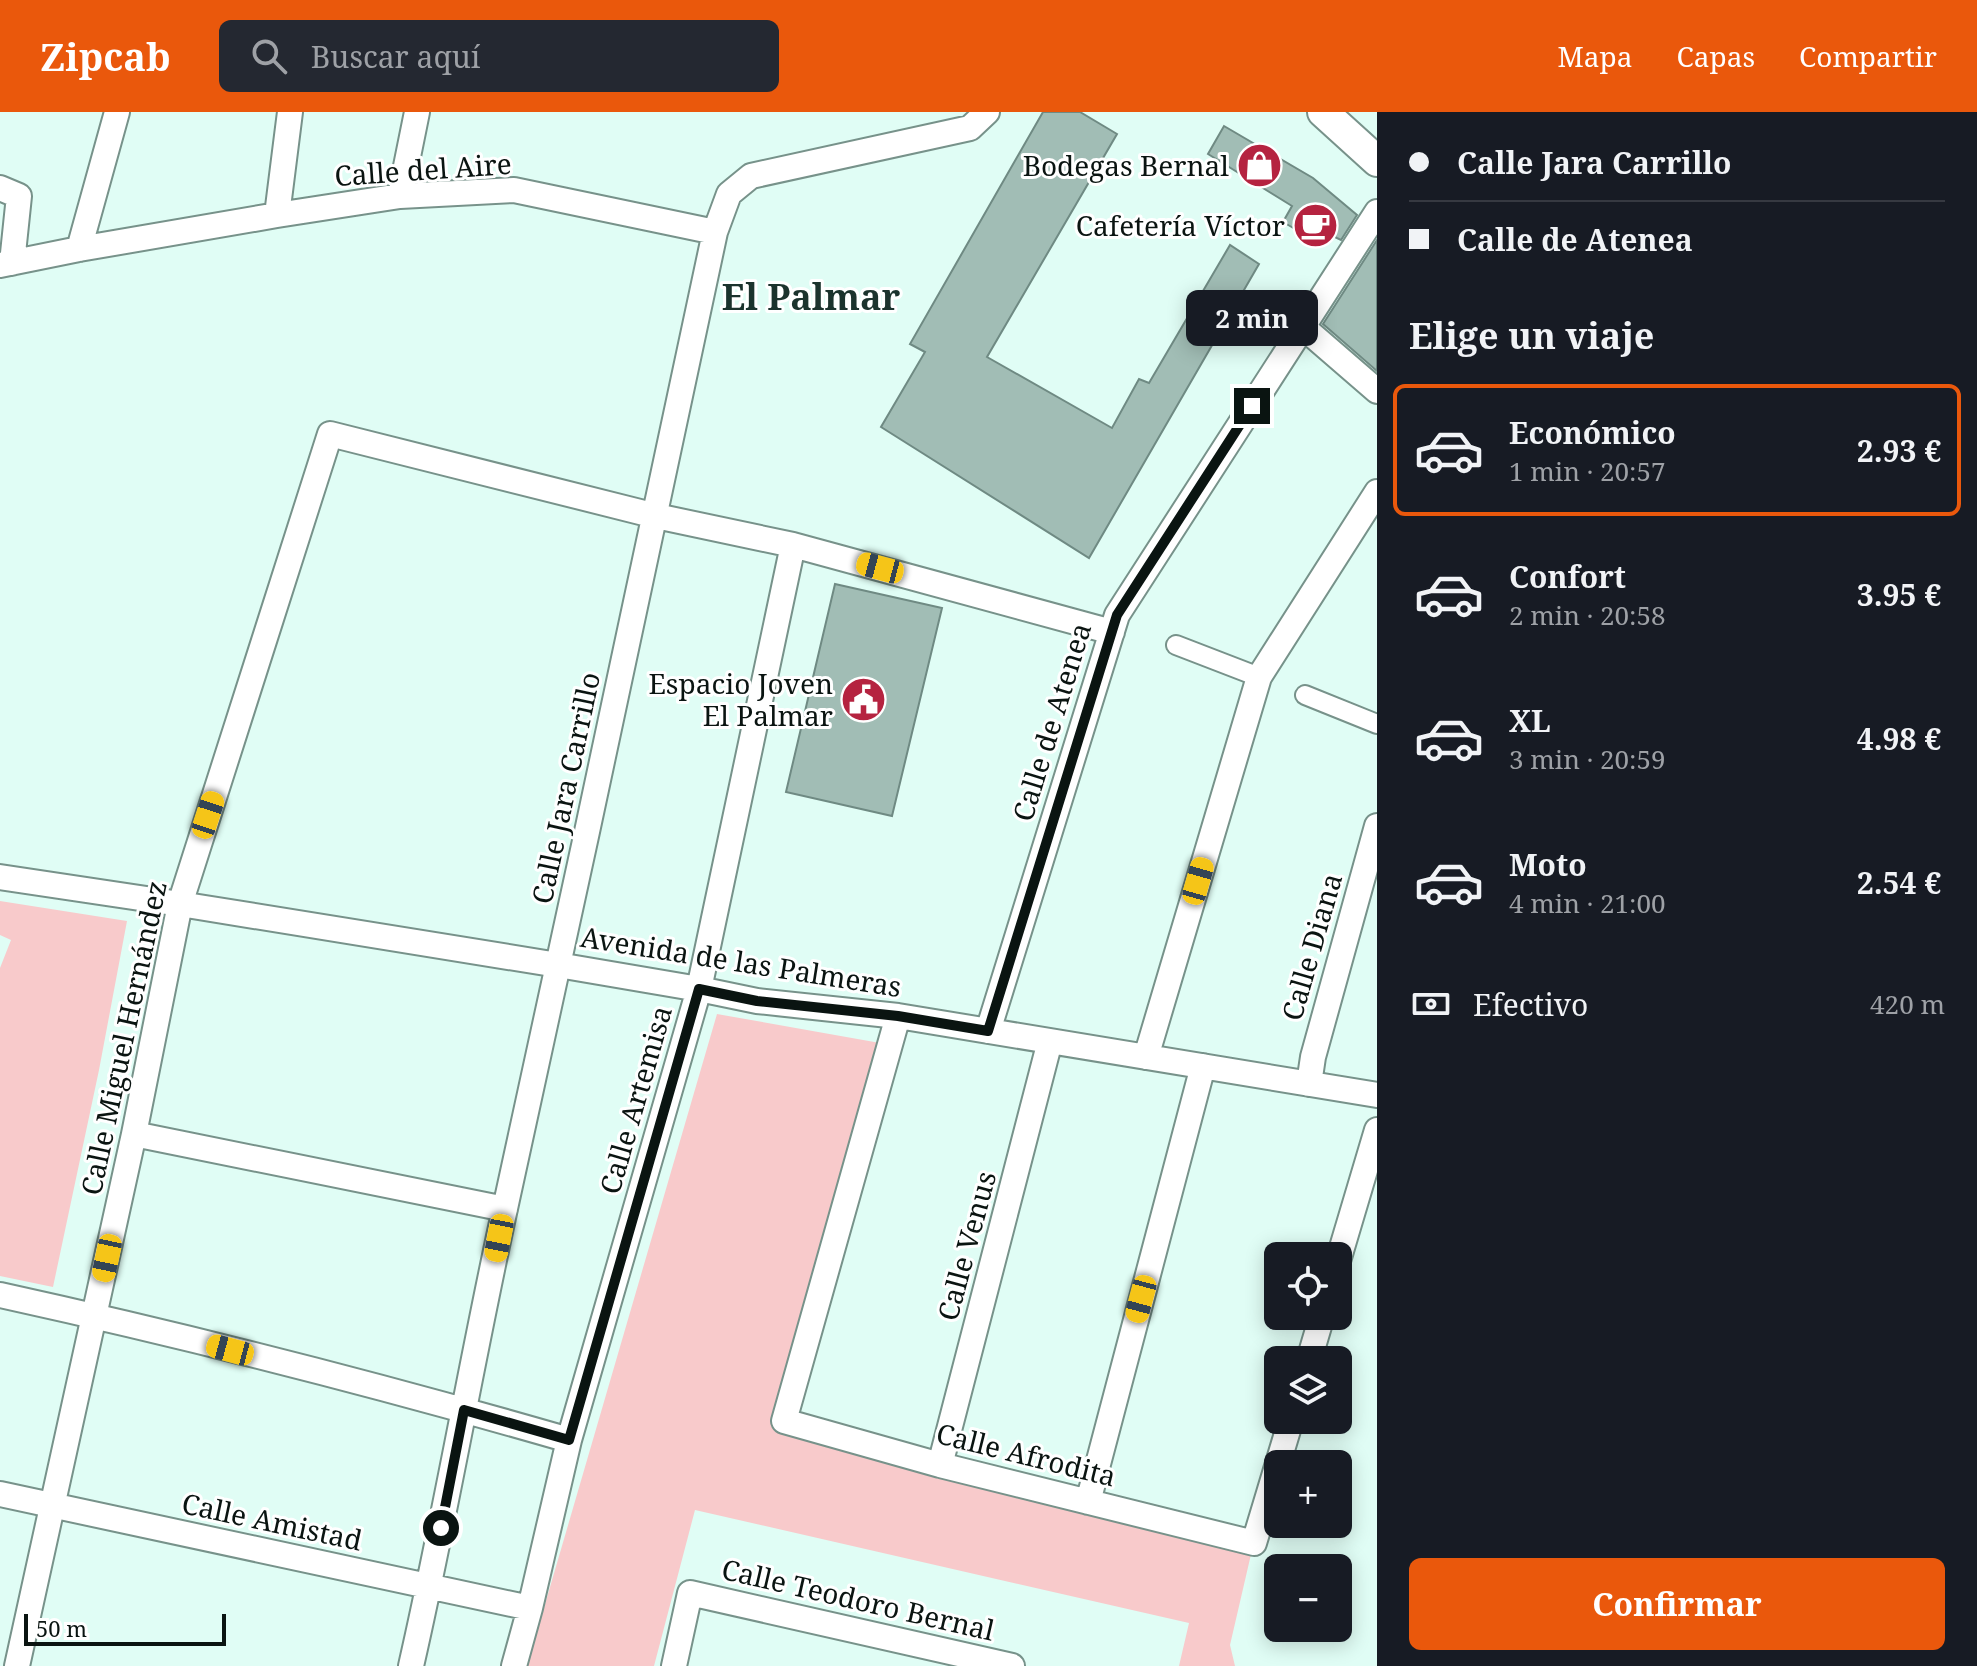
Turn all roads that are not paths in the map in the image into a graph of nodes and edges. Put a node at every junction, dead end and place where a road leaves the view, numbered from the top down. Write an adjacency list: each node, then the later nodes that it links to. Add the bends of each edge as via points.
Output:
1 (117, 112): 12 (street)
2 (290, 112): 10 (street)
3 (417, 112): 8 (street)
4 (987, 112): 11 (street, Calle Jara Carrillo, via 970,128 751,176 729,194)
5 (1323, 112): 6 (street)
6 (1377, 161)
7 (0, 188): 13 (street, via 19,196)
8 (400, 196): 10 (street, Calle del Aire); 11 (street, Calle del Aire, via 514,190)
9 (1377, 212): 14 (street, Calle de Atenea)
10 (277, 215): 12 (street, Calle del Aire)
11 (715, 232): 17 (street, Calle Jara Carrillo)
12 (79, 249): 13 (street, Calle del Aire)
13 (6, 264)
14 (1303, 327): 15 (street); 19 (street, Calle de Atenea, via 1117,615)
15 (1377, 391)
16 (1377, 492): 21 (street)
17 (656, 516): 18 (street); 26 (street, Calle Miguel Hernández, via 330,434); 27 (street, Calle Jara Carrillo)
18 (793, 545): 19 (street); 28 (street, Calle Artemisa)
19 (1112, 632): 30 (street, Calle de Atenea)
20 (1176, 645): 21 (street)
21 (1259, 677): 32 (street)
22 (1305, 695): 23 (street)
23 (1377, 724)
24 (1377, 826): 34 (street, Calle Diana)
25 (0, 877): 26 (street, Avenida de las Palmeras)
26 (180, 904): 27 (street, Avenida de las Palmeras); 37 (street, Calle Miguel Hernández)
27 (558, 965): 28 (street, Avenida de las Palmeras); 38 (street, Calle Jara Carrillo)
28 (699, 989): 29 (street, Avenida de las Palmeras, via 757,1001); 44 (street, Calle Artemisa)
29 (898, 1016): 30 (street, Avenida de las Palmeras); 45 (street, Calle Afrodita, via 784,1421)
30 (988, 1031): 31 (street, Avenida de las Palmeras)
31 (1050, 1041): 32 (street, Avenida de las Palmeras); 45 (street, Calle Venus)
32 (1146, 1057): 33 (street, Avenida de las Palmeras)
33 (1203, 1066): 34 (street, Avenida de las Palmeras); 47 (street)
34 (1309, 1084): 35 (street, Avenida de las Palmeras)
35 (1377, 1095)
36 (1377, 1130): 39 (street)
37 (134, 1134): 38 (street); 41 (street, Calle Miguel Hernández)
38 (505, 1209): 42 (street, Calle Jara Carrillo)
39 (1344, 1242)
40 (0, 1295): 41 (street)
41 (94, 1316): 42 (street); 48 (street, Calle Miguel Hernández)
42 (464, 1410): 44 (street); 49 (street, Calle Jara Carrillo)
43 (1287, 1434): 47 (street, Calle Afrodita, via 1254,1543)
44 (569, 1440): 50 (street, Calle Artemisa)
45 (940, 1465): 47 (street, Calle Afrodita)
46 (0, 1494): 48 (street, Calle Amistad)
47 (1088, 1502)
48 (53, 1505): 49 (street, Calle Amistad); 51 (street, Calle Miguel Hernández)
49 (429, 1587): 50 (street, Calle Amistad); 52 (street, Calle Jara Carrillo)
50 (530, 1608): 53 (street, Calle Artemisa)
51 (17, 1666)
52 (411, 1666)
53 (514, 1666)
54 (674, 1666): 55 (street, Calle Teodoro Bernal, via 690,1593)
55 (1012, 1666)

